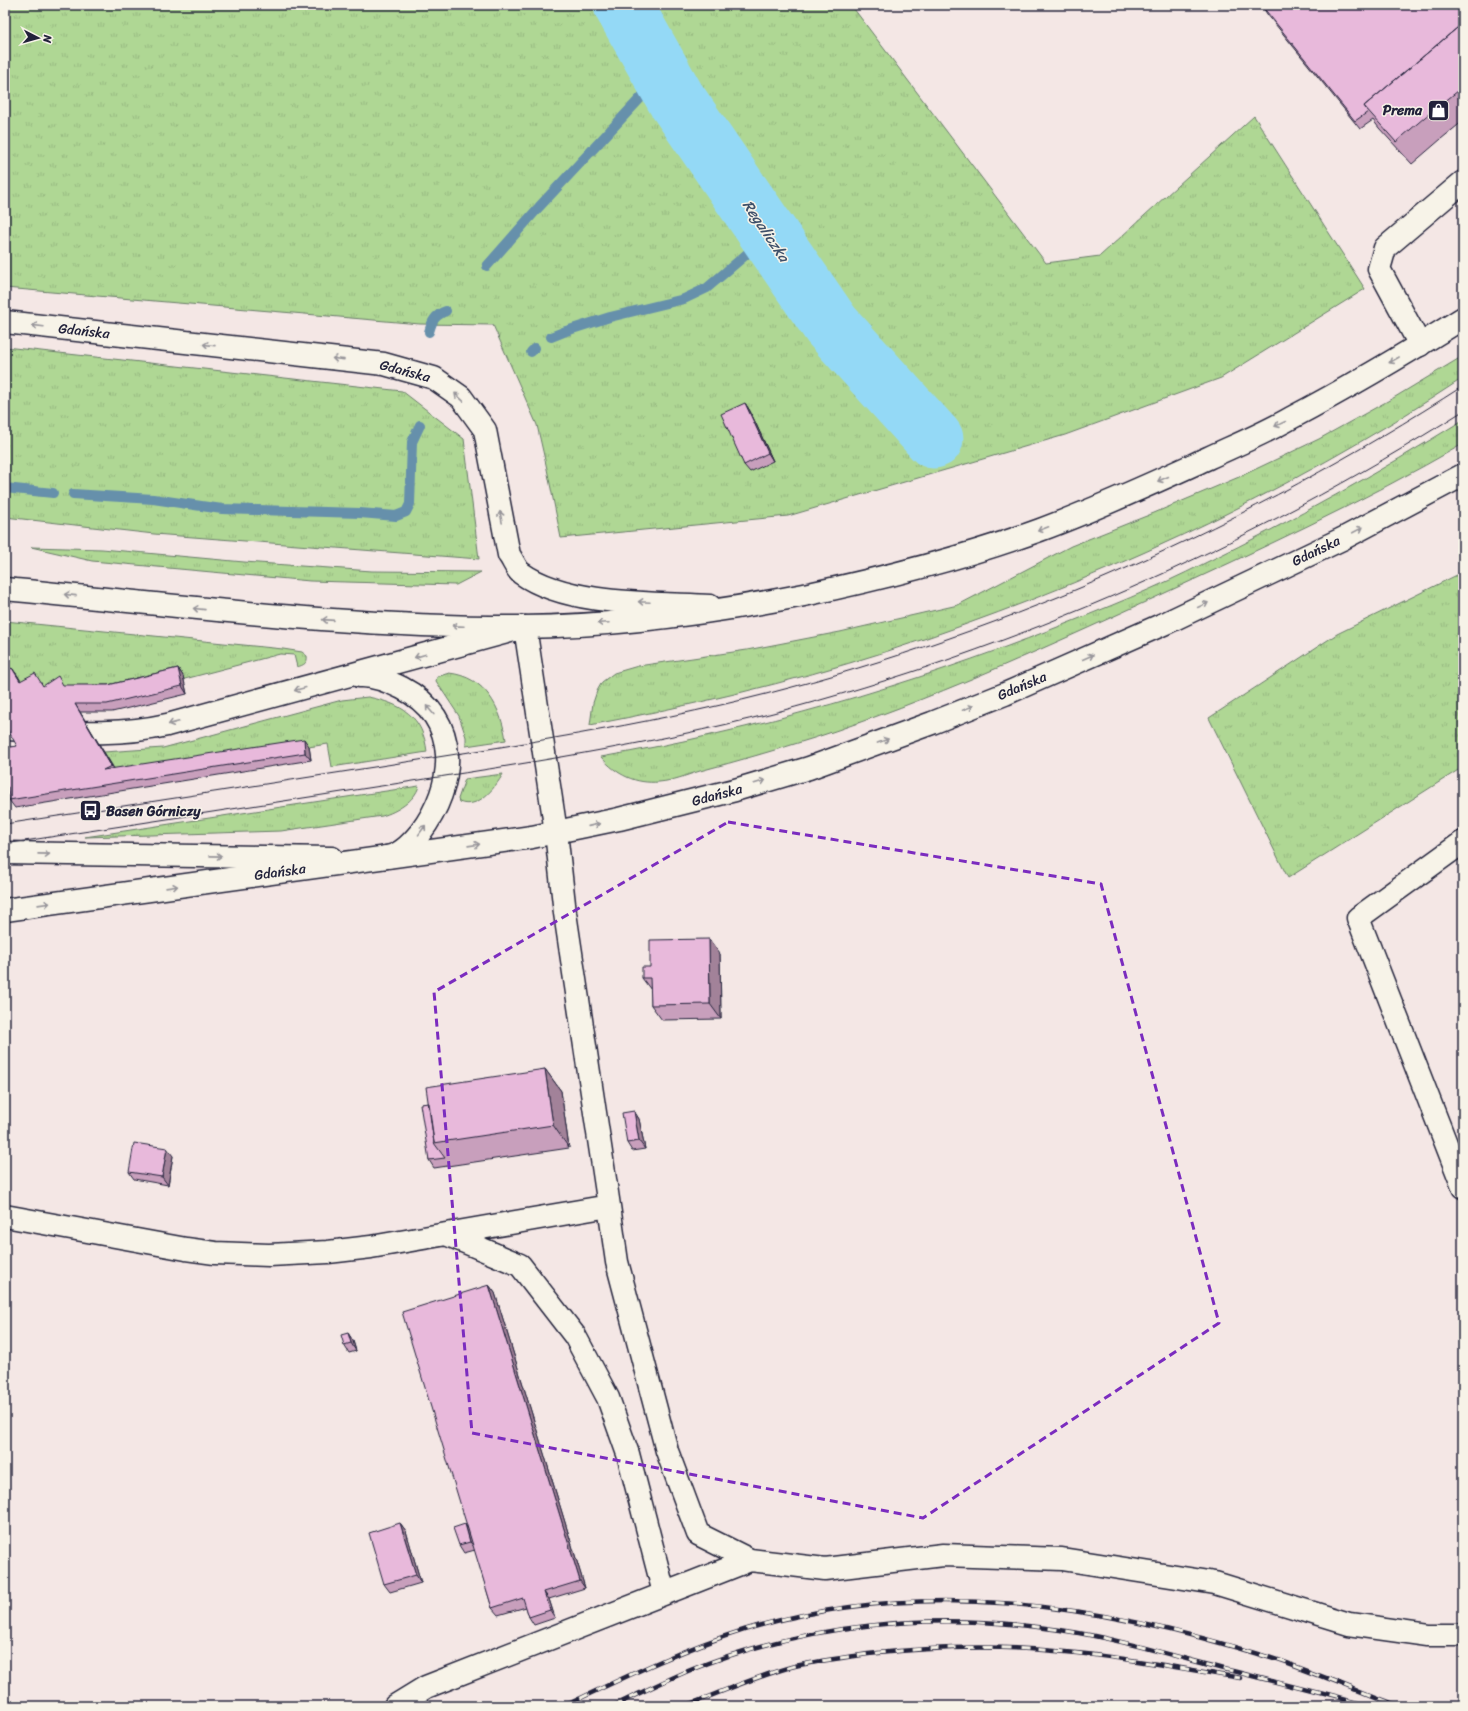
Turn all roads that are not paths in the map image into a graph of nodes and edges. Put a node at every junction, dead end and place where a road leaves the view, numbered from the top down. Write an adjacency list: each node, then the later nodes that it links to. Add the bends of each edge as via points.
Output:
1 (1463, 182): 4 (main road, via 1386,248 1379,269)
2 (1463, 318): 4 (main road, Gdańska)
3 (5, 322): 7 (main road, Gdańska, one-way to 3, via 607,600 554,589 520,572 509,555 485,430 461,398 434,378 384,364)
4 (1420, 345): 7 (main road, Gdańska, one-way to 7, via 1289,420 1164,478 1040,530 873,581)
5 (1463, 475): 13 (main road, Gdańska, one-way to 5, via 619,820 736,790 809,768 932,723 1005,694 1168,622 1342,539)
6 (5, 589): 8 (main road, Gdańska, one-way to 6, via 356,622 248,614)
7 (739, 608): 8 (main road, Gdańska, one-way to 8, via 633,621)
8 (525, 627): 9 (main road, one-way to 9); 13 (main road)
9 (338, 679): 12 (main road, one-way to 12, via 139,731); 16 (main road, one-way to 9, via 417,836 432,815 447,767 448,756 444,736 428,707 410,692 368,676)
10 (5, 709): 12 (main road, via 37,723)
11 (8, 729): 12 (main road)
12 (75, 731)
13 (556, 832): 16 (main road, Gdańska, one-way to 13); 19 (main road, via 564,913)
14 (1463, 842): 18 (main road, via 1358,918)
15 (5, 854): 16 (main road, one-way to 16, via 349,858)
16 (393, 856): 17 (main road, Gdańska, one-way to 16)
17 (5, 910)
18 (1463, 1187)
19 (609, 1206): 21 (main road); 22 (main road, via 618,1262 667,1451 698,1534)
20 (5, 1216): 21 (main road, via 186,1249 240,1255 277,1255 371,1247)
21 (446, 1234): 23 (main road, via 520,1265 575,1336 608,1398 628,1454)
22 (750, 1560): 23 (main road); 24 (main road, via 825,1569 943,1555 1062,1559 1215,1583 1349,1624 1428,1635)
23 (664, 1593): 25 (main road, via 426,1687)
24 (1463, 1635)
25 (395, 1706)

